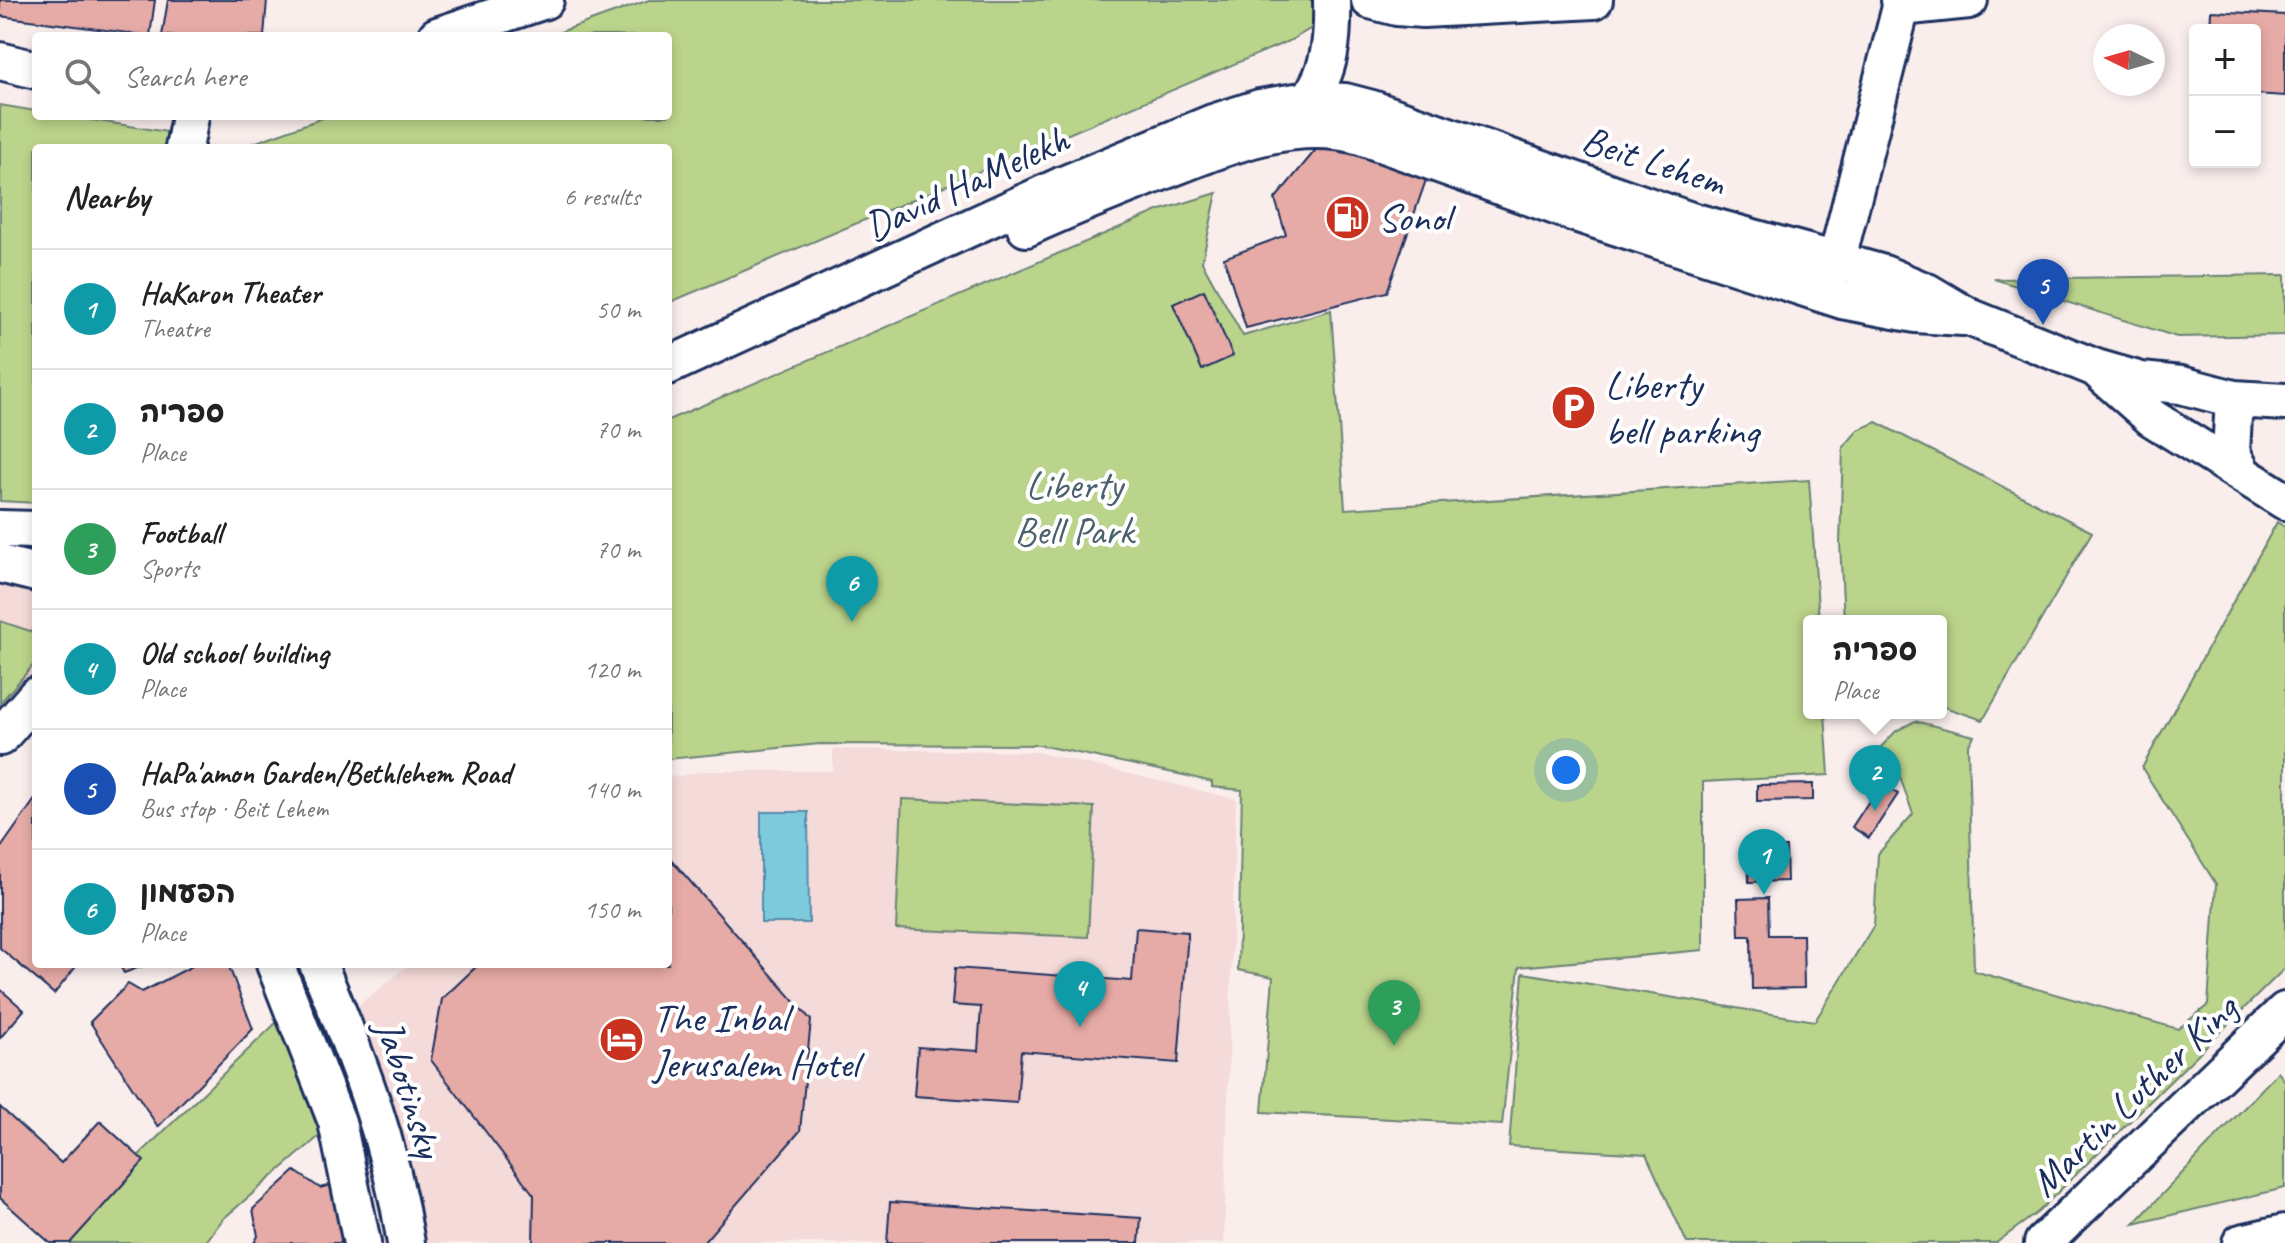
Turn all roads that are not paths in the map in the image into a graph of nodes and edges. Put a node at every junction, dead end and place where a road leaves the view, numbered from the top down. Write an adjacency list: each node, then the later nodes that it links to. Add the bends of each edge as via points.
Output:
1 (545, 0): 7 (street)
2 (1332, 0): 10 (street, via 1327,64)
3 (1370, 0): 4 (street, via 1423,9)
4 (1594, 0)
5 (1969, 0): 6 (street)
6 (1900, 4): 11 (street)
7 (449, 32)
8 (0, 61): 9 (street)
9 (32, 69)
10 (1308, 115): 11 (street, Beit Lehem, via 1345,102 1372,109 1688,220); 12 (street, Beit Lehem, via 1331,129); 14 (street, David HaMelekh, via 1241,113 1127,157); 16 (street, David HaMelekh, via 1034,224)
11 (1837, 259): 12 (street); 13 (street, Beit Lehem, via 1908,284)
12 (1817, 292): 13 (street, Beit Lehem, via 1891,311)
13 (1969, 317): 15 (street, Beit Lehem)
14 (672, 364)
15 (2096, 368): 17 (street, Beit Lehem, via 2141,381 2179,400); 19 (street, via 2152,418)
16 (672, 387)
17 (2234, 399): 18 (street, Beit Lehem); 19 (street, via 2231,452)
18 (2285, 402)
19 (2243, 475): 20 (street)
20 (2285, 501)
21 (0, 529): 22 (street)
22 (32, 530)
23 (0, 564): 24 (street)
24 (32, 572)
25 (32, 701): 26 (street)
26 (0, 737)
27 (277, 968): 31 (street, Jabotinsky, via 337,1122)
28 (320, 968): 32 (street, Jabotinsky, via 389,1153)
29 (2285, 1011): 33 (street, Martin Luther King)
30 (2285, 1233): 34 (street)
31 (362, 1243)
32 (406, 1243)
33 (2043, 1243)
34 (2241, 1243)

